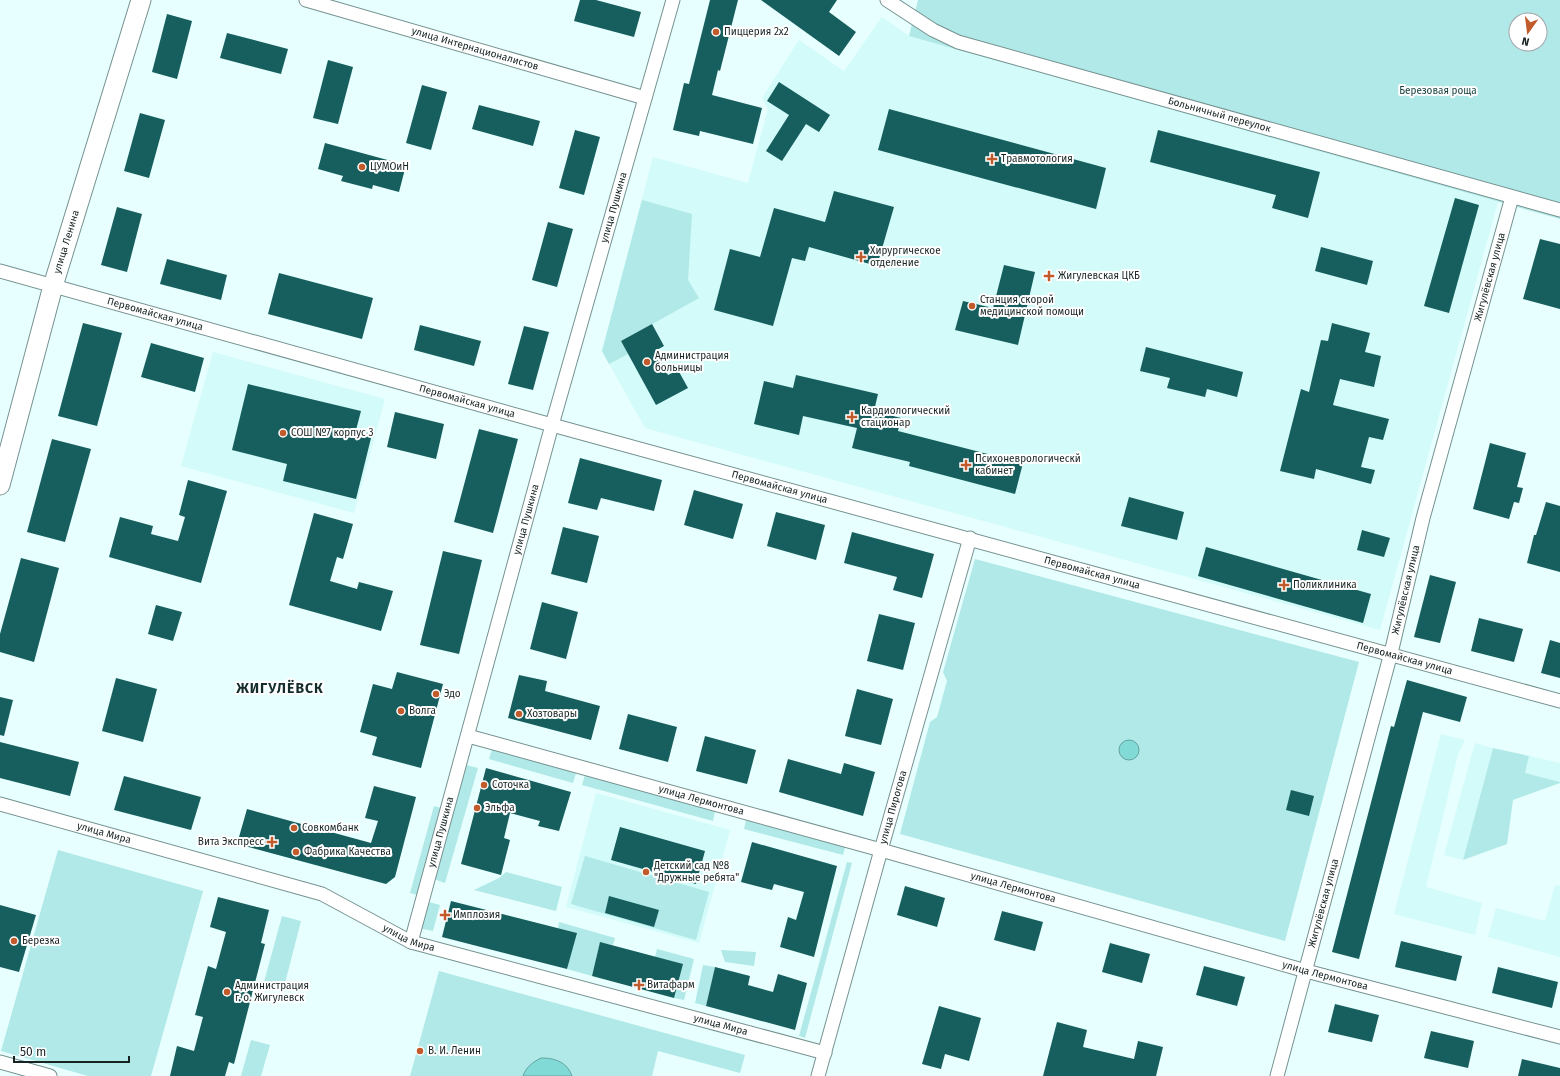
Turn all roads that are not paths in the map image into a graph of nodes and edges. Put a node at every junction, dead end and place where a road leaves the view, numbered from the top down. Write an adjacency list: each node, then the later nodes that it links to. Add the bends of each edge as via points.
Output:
1 (140, 0): 9 (street, улица Ленина)
2 (306, 0): 5 (street, улица Интернационалистов)
3 (673, 0): 5 (street, улица Пушкина)
4 (887, 0): 6 (street, Больничный переулок, via 933,30 958,42)
5 (645, 98): 10 (street, улица Пушкина)
6 (1512, 197): 7 (street, Больничный переулок); 13 (street, Жигулёвская улица, via 1423,518)
7 (1560, 210)
8 (0, 271): 9 (street, Первомайская улица)
9 (53, 286): 10 (street, Первомайская улица); 11 (street, улица Ленина)
10 (552, 425): 12 (street, Первомайская улица); 15 (street, улица Пушкина)
11 (0, 486)
12 (970, 538): 13 (street, Первомайская улица); 17 (street, улица Пирогова)
13 (1391, 653): 14 (street, Первомайская улица); 19 (street, Жигулёвская улица)
14 (1560, 701)
15 (468, 736): 17 (street, улица Лермонтова); 18 (street, улица Пушкина)
16 (0, 804): 18 (street, улица Мира, via 322,894)
17 (881, 850): 19 (street, улица Лермонтова); 21 (street, улица Пирогова)
18 (411, 942): 21 (street, улица Мира)
19 (1306, 971): 20 (street, улица Лермонтова); 25 (street, Жигулёвская улица)
20 (1560, 1037)
21 (825, 1053): 24 (street, улица Пирогова)
22 (0, 1062): 23 (street)
23 (50, 1076)
24 (818, 1076)
25 (1277, 1076)

